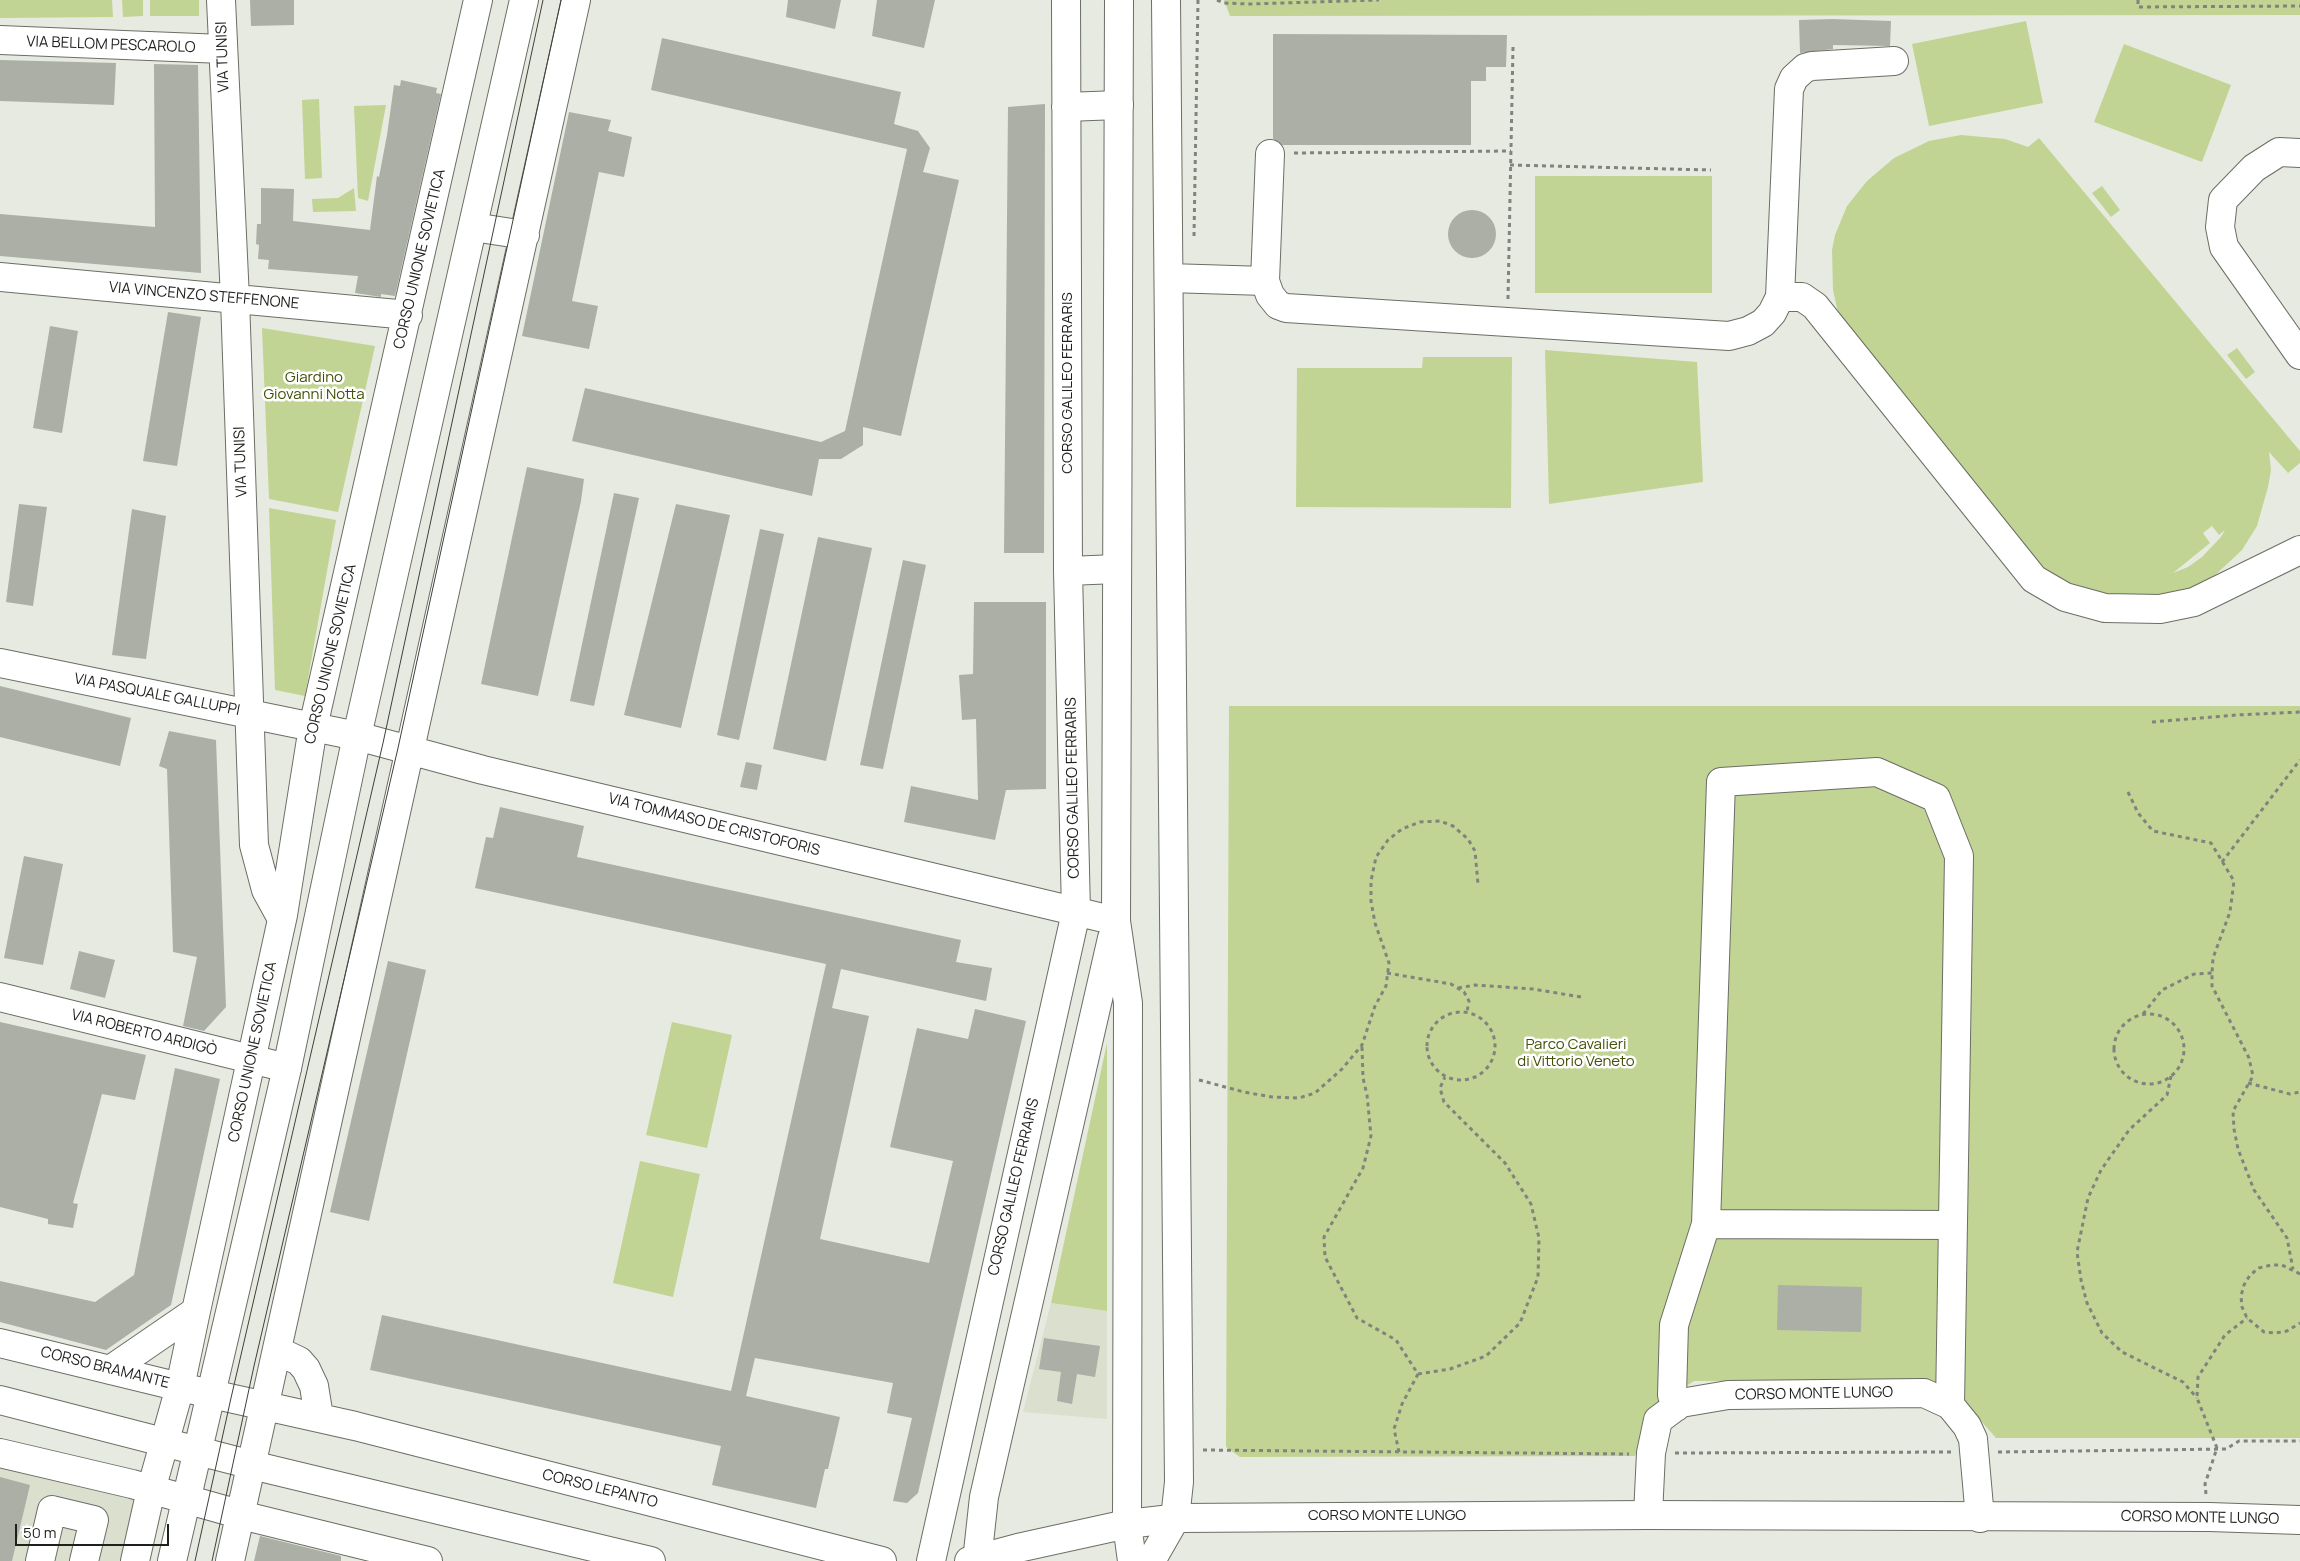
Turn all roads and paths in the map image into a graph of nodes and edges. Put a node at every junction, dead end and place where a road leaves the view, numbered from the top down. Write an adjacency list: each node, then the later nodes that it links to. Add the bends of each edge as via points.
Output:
1 (221, 0): 17 (street, VIA TUNISI)
2 (478, 0): 34 (street, CORSO UNIONE SOVIETICA)
3 (524, 0): 26 (street)
4 (576, 0): 27 (street)
5 (1066, 0): 20 (street, CORSO GALILEO FERRARIS)
6 (1119, 0): 19 (street)
7 (1166, 0): 30 (street)
8 (1198, 0): 28 (path)
9 (1217, 0): 13 (path, via 1224,3)
10 (1379, 0): 12 (path)
11 (2138, 0): 14 (path, via 2138,7)
12 (1320, 1): 13 (path)
13 (1250, 2)
14 (2300, 6)
15 (0, 40): 17 (street, VIA BELLOM PESCAROLO)
16 (1513, 47): 21 (path)
17 (222, 49): 33 (street, VIA TUNISI)
18 (1894, 61): 32 (street, via 1812,66 1794,78 1789,89)
19 (1119, 105): 20 (street); 38 (street)
20 (1066, 107): 39 (street, CORSO GALILEO FERRARIS)
21 (1511, 151): 23 (path); 24 (path)
22 (2300, 153): 36 (street, via 2279,152 2254,168 2223,200 2220,227 2224,247)
23 (1270, 154): 31 (street)
24 (1510, 165): 25 (path); 35 (path)
25 (1711, 170)
26 (472, 227): 27 (street); 45 (street)
27 (525, 235): 46 (street)
28 (1194, 239)
29 (0, 277): 33 (street, VIA VINCENZO STEFFENONE)
30 (1169, 278): 31 (street); 106 (street, via 1179,1472)
31 (1265, 281): 35 (street, via 1270,295 1278,305 1286,308)
32 (1780, 297): 35 (street, via 1763,322 1748,331 1728,336); 37 (street, via 1802,297 1815,306 2034,578 2065,597 2104,608 2160,609 2194,602)
33 (235, 299): 34 (street, VIA VINCENZO STEFFENONE); 42 (street, VIA TUNISI)
34 (408, 315): 44 (street, CORSO UNIONE SOVIETICA)
35 (1507, 322)
36 (2300, 355)
37 (2300, 550)
38 (1117, 569): 39 (street); 53 (street)
39 (1068, 570): 51 (street, CORSO GALILEO FERRARIS)
40 (0, 663): 42 (street, VIA PASQUALE GALLUPPI)
41 (2300, 712): 43 (path)
42 (249, 713): 44 (street, VIA PASQUALE GALLUPPI); 52 (street, VIA TUNISI, via 254,845 266,890)
43 (2152, 722)
44 (313, 726): 45 (street, VIA TOMMASO DE CRISTOFORIS); 52 (street, CORSO UNIONE SOVIETICA)
45 (357, 736): 46 (street, VIA TOMMASO DE CRISTOFORIS); 63 (street)
46 (410, 752): 51 (street, VIA TOMMASO DE CRISTOFORIS); 77 (street)
47 (2300, 760): 49 (path)
48 (2128, 792): 49 (path, via 2138,813 2154,831 2210,843)
49 (2222, 862): 55 (path, via 2234,881 2230,912 2212,958)
50 (1478, 884): 54 (path, via 1476,851 1453,826 1420,822 1402,829 1388,840 1376,857 1370,881 1370,901 1389,964)
51 (1076, 912): 53 (street, VIA TOMMASO DE CRISTOFORIS); 118 (street, CORSO GALILEO FERRARIS)
52 (282, 919): 62 (street, CORSO UNIONE SOVIETICA)
53 (1116, 922): 108 (street, via 1128,1003); 109 (street, via 984,1496)
54 (1387, 973): 56 (path, via 1430,979); 61 (path, via 1386,986 1375,1006)
55 (2212, 973): 60 (path, via 2194,974 2162,990); 66 (path, via 2212,986 2249,1058 2253,1076)
56 (1458, 988): 58 (path, via 1475,985 1533,989); 59 (path, via 1469,1002)
57 (0, 997): 62 (street, VIA ROBERTO ARDIGÒ)
58 (1580, 997)
59 (1467, 1012): 65 (path, via 1446,1015 1437,1021 1428,1035 1430,1062); 65 (path, via 1487,1023 1495,1039 1494,1057 1479,1076 1468,1080)
60 (2143, 1014): 64 (path, via 2166,1018 2181,1034 2184,1057); 64 (path, via 2123,1026 2117,1036 2114,1047 2118,1064 2128,1077 2139,1082 2162,1082)
61 (1362, 1046): 67 (path, via 1315,1092 1299,1098 1244,1092 1196,1079); 79 (path, via 1371,1136 1363,1168 1324,1237 1325,1257 1357,1318 1396,1340)
62 (251, 1060): 63 (street, VIA ROBERTO ARDIGÒ); 73 (street, CORSO UNIONE SOVIETICA)
63 (287, 1068): 81 (street)
64 (2171, 1076): 82 (path, via 2167,1095 2129,1130 2101,1170 2088,1198 2077,1252 2087,1303 2102,1333 2122,1352 2182,1382)
65 (1445, 1077): 79 (path, via 1440,1088 1444,1102 1505,1163 1531,1204 1539,1238 1538,1277 1520,1323 1486,1356 1450,1369)
66 (2248, 1083): 68 (path, via 2290,1094); 71 (path, via 2234,1111 2238,1148 2254,1190 2287,1238)
67 (1196, 1089)
68 (2300, 1092)
69 (1706, 1224): 70 (street); 70 (street, via 1721,782 1877,772 1936,798 1959,856); 86 (street, via 1674,1325 1672,1395)
70 (1952, 1225): 84 (street)
71 (2293, 1269): 72 (path); 74 (path, via 2271,1265 2250,1275 2241,1296)
72 (2300, 1274)
73 (196, 1311): 78 (street); 80 (street, CORSO UNIONE SOVIETICA)
74 (2247, 1318): 75 (path, via 2264,1332 2287,1331); 82 (path, via 2225,1335 2209,1357 2198,1377)
75 (2300, 1323)
76 (0, 1343): 78 (street, CORSO BRAMANTE)
77 (278, 1350): 85 (street); 87 (street, via 299,1361 306,1369 314,1386)
78 (110, 1370): 80 (street, CORSO BRAMANTE)
79 (1418, 1374): 93 (path, via 1402,1404 1394,1429)
80 (180, 1387): 81 (street, CORSO BRAMANTE); 89 (street, CORSO UNIONE SOVIETICA)
81 (210, 1393): 85 (street, CORSO LEPANTO); 91 (street)
82 (2197, 1398): 90 (path)
83 (0, 1400): 89 (street)
84 (1950, 1405): 86 (street, CORSO MONTE LUNGO, via 1924,1393 1728,1394 1681,1403); 94 (street, CORSO MONTE LUNGO, via 1973,1439)
85 (266, 1406): 87 (street, CORSO LEPANTO); 97 (street)
86 (1676, 1407): 96 (street, CORSO MONTE LUNGO, via 1658,1420)
87 (319, 1417): 117 (street, CORSO LEPANTO)
88 (2300, 1441): 90 (path, via 2240,1441 2226,1448)
89 (166, 1442): 91 (street); 99 (street, CORSO UNIONE SOVIETICA)
90 (2217, 1448): 94 (path); 104 (path, via 2205,1484)
91 (197, 1450): 97 (street); 100 (street)
92 (1196, 1450): 93 (path)
93 (1399, 1452): 96 (path)
94 (1974, 1452): 96 (path); 105 (street, CORSO MONTE LUNGO)
95 (0, 1453): 98 (street)
96 (1650, 1453): 103 (street, CORSO MONTE LUNGO)
97 (252, 1465): 102 (street); 116 (street)
98 (61, 1468): 99 (street); 101 (street)
99 (151, 1490): 100 (street); 112 (street, CORSO UNIONE SOVIETICA)
100 (186, 1498): 102 (street); 113 (street)
101 (52, 1510): 110 (street); 111 (street, via 94,1520)
102 (241, 1514): 114 (street); 115 (street)
103 (1648, 1515): 105 (street, CORSO MONTE LUNGO); 106 (street, CORSO MONTE LUNGO)
104 (2209, 1517): 105 (street, CORSO MONTE LUNGO); 107 (street, CORSO MONTE LUNGO)
105 (1980, 1518)
106 (1175, 1519): 108 (street, CORSO MONTE LUNGO); 120 (street)
107 (2300, 1520)
108 (1126, 1524): 109 (street, CORSO MONTE LUNGO); 119 (street)
109 (974, 1560)
110 (40, 1561)
111 (84, 1561)
112 (135, 1561)
113 (172, 1561)
114 (230, 1561)
115 (428, 1561)
116 (651, 1561)
117 (882, 1561)
118 (931, 1561)
119 (1132, 1561)
120 (1151, 1561)

